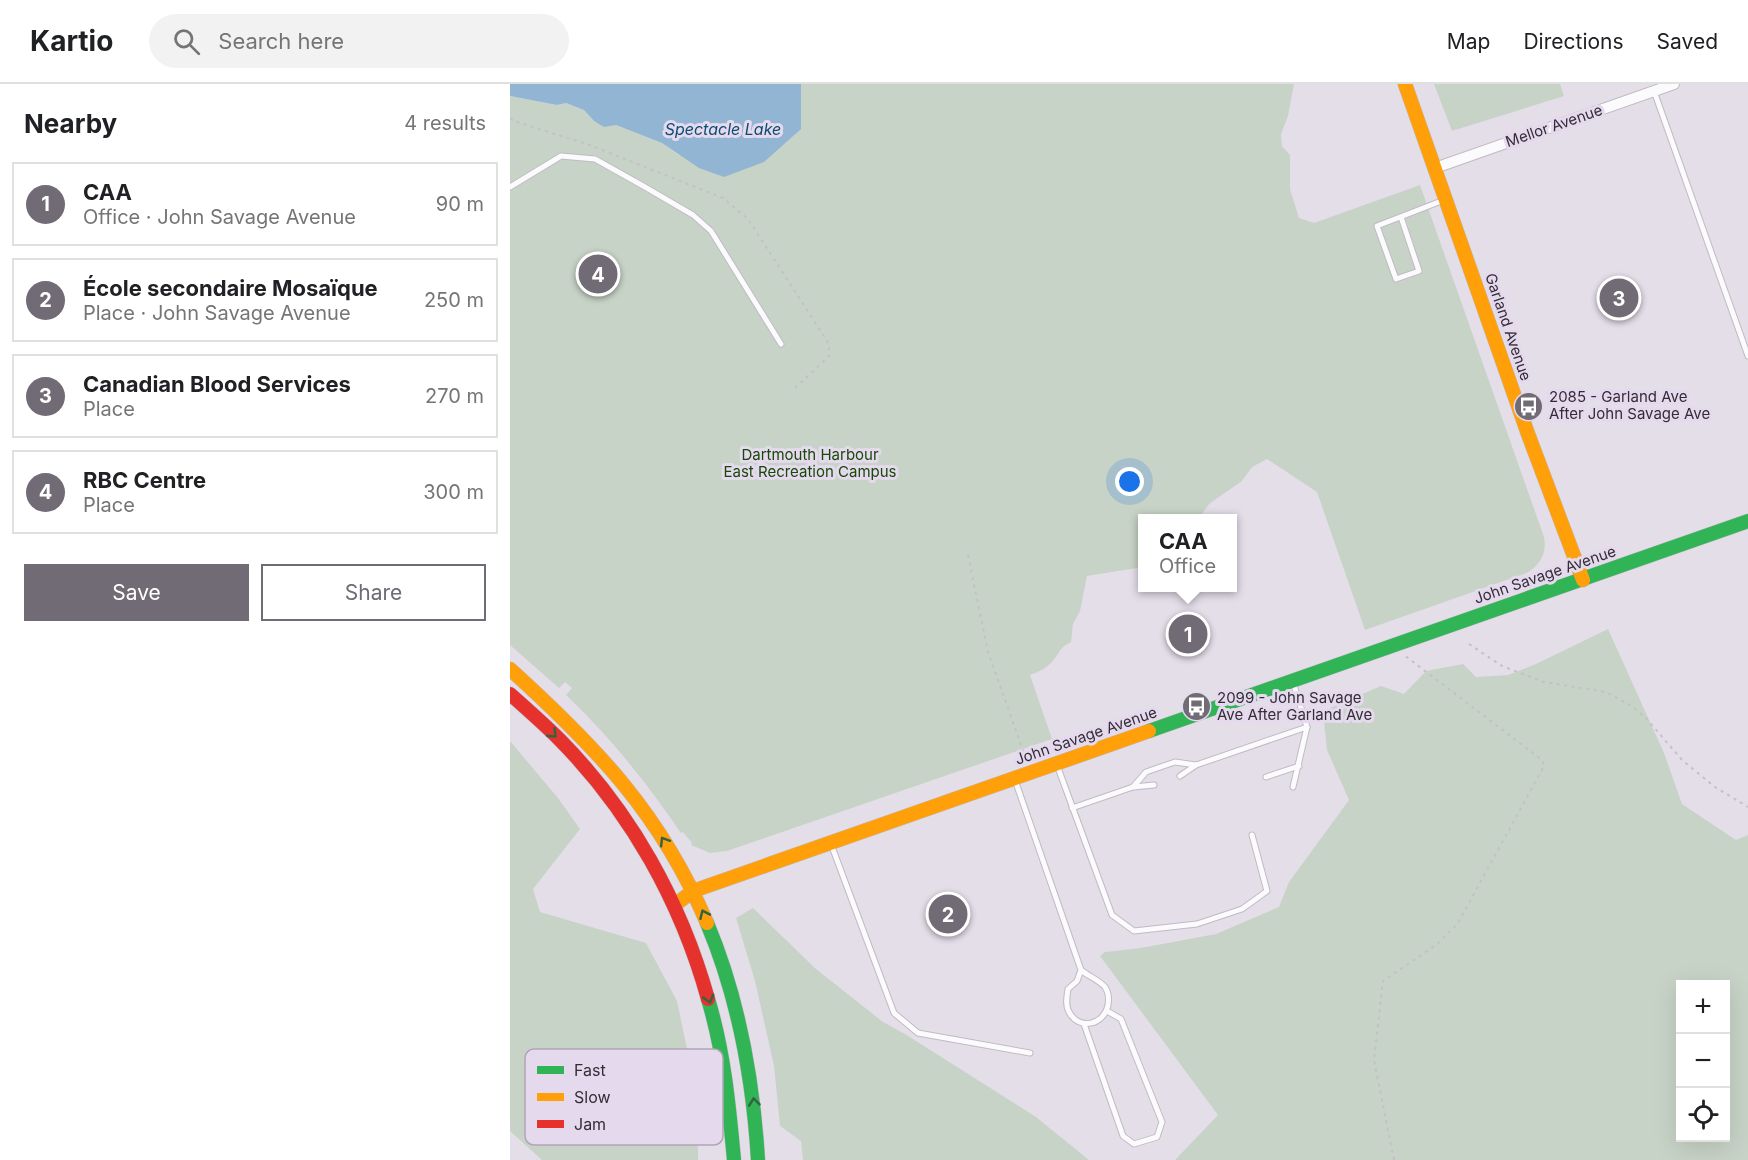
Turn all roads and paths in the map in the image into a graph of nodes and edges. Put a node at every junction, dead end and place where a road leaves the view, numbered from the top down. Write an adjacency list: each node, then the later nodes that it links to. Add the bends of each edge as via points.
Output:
1 (1405, 84): 4 (main road, Garland Avenue)
2 (1674, 84): 3 (street, Mellor Avenue)
3 (1654, 91): 4 (street, Mellor Avenue); 9 (lane)
4 (1435, 168): 6 (main road, Garland Avenue)
5 (510, 187): 8 (lane, via 561,156 595,159 654,192 693,215 711,231)
6 (1446, 199): 7 (lane); 12 (main road, Garland Avenue)
7 (1401, 217): 7 (lane, via 1377,226 1396,279 1419,270)
8 (781, 344)
9 (1748, 356)
10 (1748, 521): 12 (main road, John Savage Avenue)
11 (968, 555): 23 (path, via 988,652)
12 (1583, 580): 14 (main road, John Savage Avenue)
13 (1469, 644): 30 (path, via 1502,666 1544,682 1606,692 1630,705 1682,760)
14 (1392, 645): 16 (main road, John Savage Avenue); 44 (path, via 1542,760 1544,766 1458,923 1436,945 1383,981 1374,1060)
15 (510, 669): 17 (main road)
16 (1293, 680): 19 (lane); 20 (main road, John Savage Avenue)
17 (525, 683): 18 (lane); 34 (main road, one-way to 17, via 655,827 609,765)
18 (511, 695): 35 (main road, one-way to 35, via 565,744 602,787)
19 (1307, 727): 21 (lane); 22 (lane)
20 (1057, 764): 23 (main road, John Savage Avenue); 31 (lane)
21 (1196, 765): 24 (lane); 28 (lane, via 1175,762 1146,772)
22 (1299, 766): 25 (lane); 29 (lane)
23 (1031, 773): 26 (main road, John Savage Avenue)
24 (1180, 776)
25 (1266, 777)
26 (1014, 778): 33 (main road, John Savage Avenue); 36 (lane)
27 (1154, 785): 28 (lane)
28 (1132, 787): 31 (lane)
29 (1293, 787)
30 (1748, 807)
31 (1072, 808): 32 (lane, via 1112,915 1134,931 1197,924 1242,909 1268,891)
32 (1252, 835)
33 (831, 842): 34 (main road, John Savage Avenue); 40 (lane, via 894,1013 918,1033)
34 (693, 891): 35 (main road, John Savage Avenue); 43 (main road, one-way to 34, via 754,1099 742,1026 725,968)
35 (676, 904): 39 (main road, one-way to 39, via 698,961)
36 (1081, 970): 37 (lane, via 1105,988 1109,998); 38 (lane, via 1068,989 1066,1002 1069,1013)
37 (1107, 1011): 38 (lane, via 1102,1019); 38 (lane, via 1121,1019 1162,1122 1157,1137 1134,1144 1123,1136)
38 (1084, 1024)
39 (721, 1049)
40 (1030, 1053)
41 (723, 1059): 42 (main road, one-way to 42)
42 (734, 1160)
43 (758, 1160)
44 (1394, 1160)

